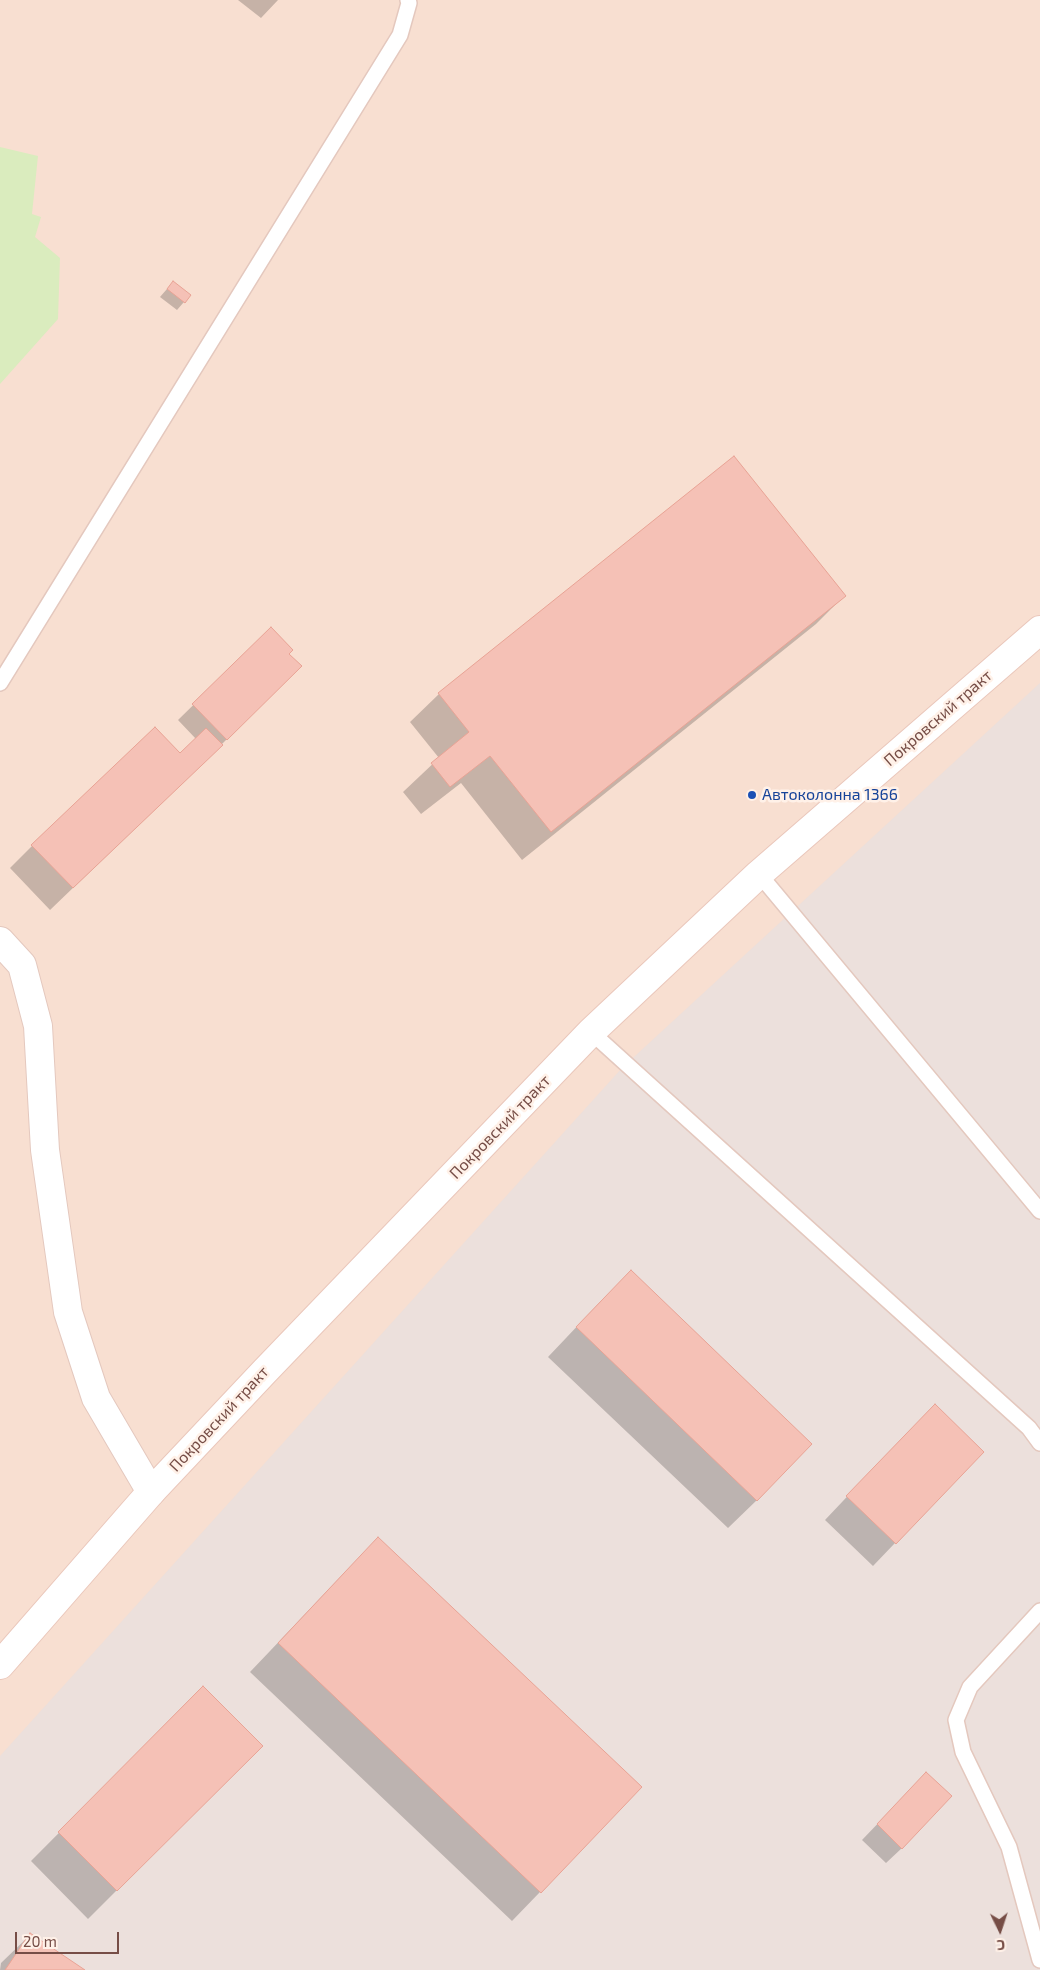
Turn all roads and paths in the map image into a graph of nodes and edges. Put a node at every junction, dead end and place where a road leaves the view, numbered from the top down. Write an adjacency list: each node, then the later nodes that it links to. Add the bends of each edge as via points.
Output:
1 (408, 0): 3 (lane, via 400,35)
2 (1040, 630): 4 (main road, Покровский тракт)
3 (0, 683)
4 (758, 874): 6 (main road, Покровский тракт); 7 (lane)
5 (0, 941): 9 (main road, via 22,965 38,1026 45,1150 68,1312 96,1398)
6 (591, 1032): 8 (lane, via 1029,1428); 9 (main road, Покровский тракт)
7 (1040, 1211)
8 (1040, 1443)
9 (151, 1492): 11 (main road, Покровский тракт)
10 (1040, 1611): 12 (lane, via 970,1687 956,1720 962,1752 1009,1847)
11 (0, 1665)
12 (1040, 1960)

